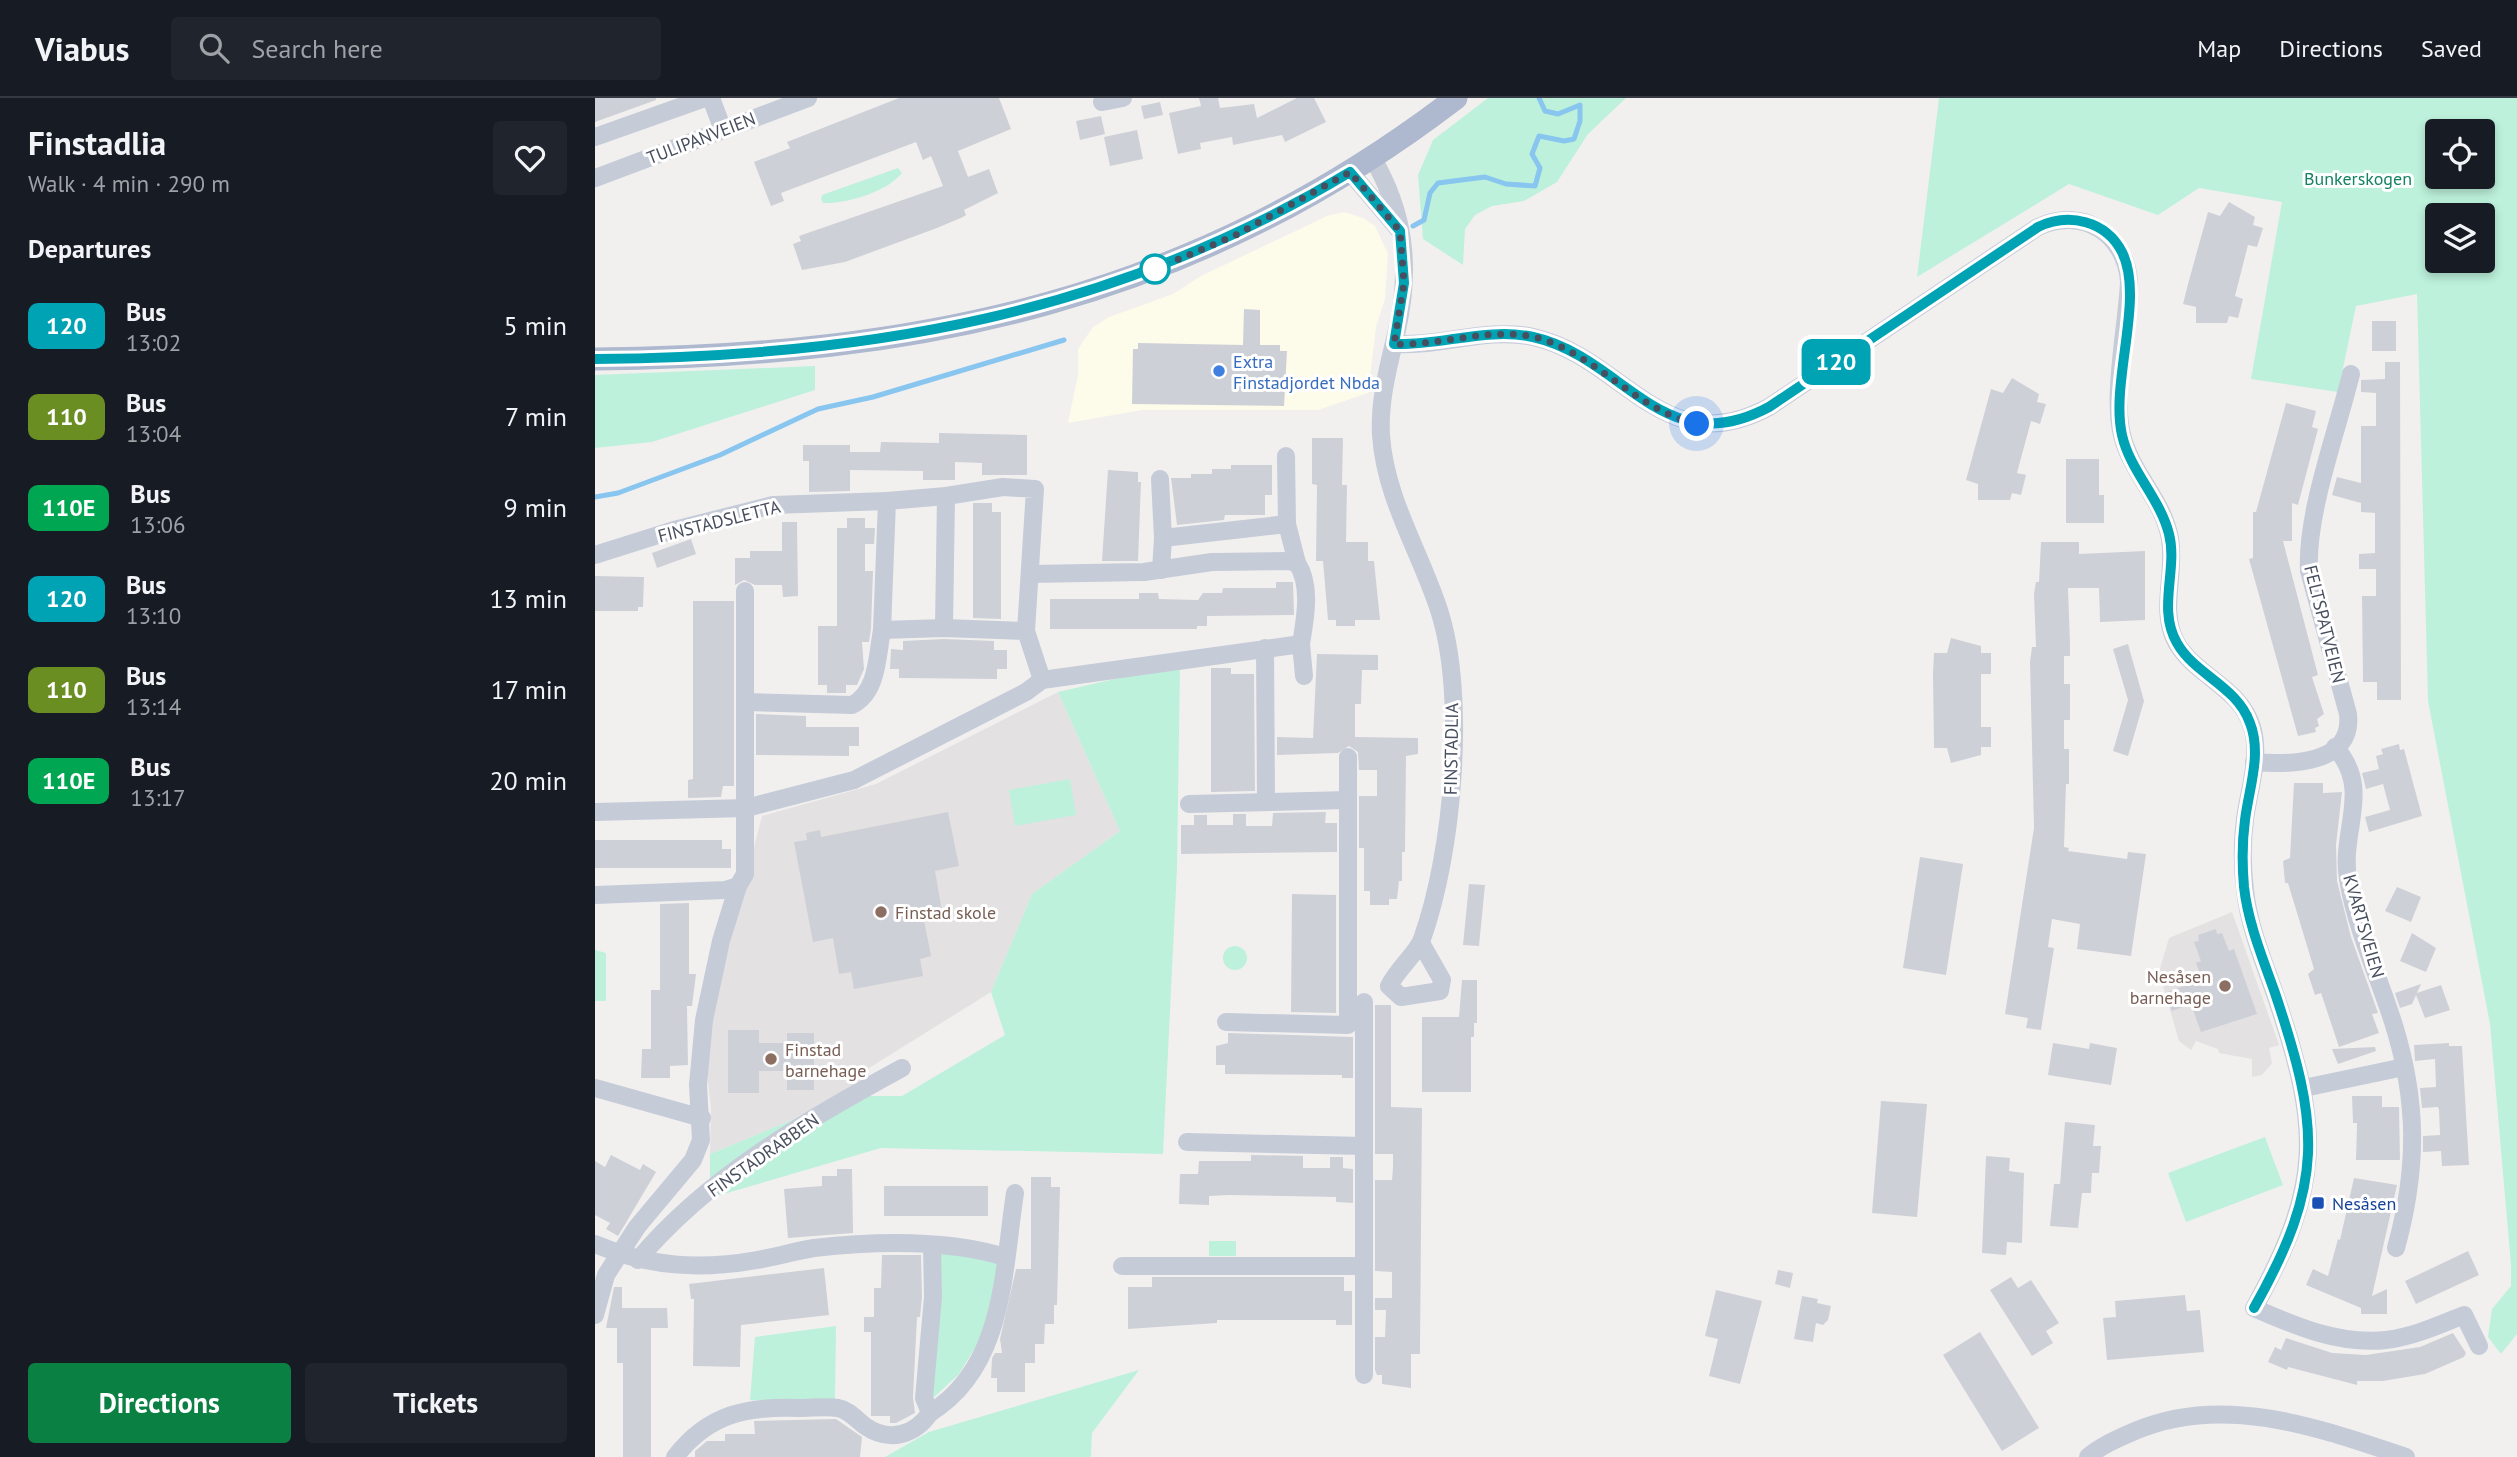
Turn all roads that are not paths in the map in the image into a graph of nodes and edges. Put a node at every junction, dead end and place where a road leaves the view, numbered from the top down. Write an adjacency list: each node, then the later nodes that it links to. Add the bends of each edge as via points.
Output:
1 (705, 98): 8 (street)
2 (711, 98): 7 (street)
3 (808, 98): 7 (street, TULIPANVEIEN)
4 (1123, 98): 6 (street)
5 (1456, 98): 9 (main road)
6 (1102, 102)
7 (723, 130): 11 (street, TULIPANVEIEN)
8 (595, 137)
9 (1372, 158): 10 (main road); 12 (street, FINSTADLIA, via 1394,198)
10 (1350, 172): 12 (street); 14 (main road, via 1202,251 1041,307 829,347)
11 (595, 178)
12 (1400, 231): 13 (street, FINSTADLIA, via 1404,283)
13 (1394, 344): 37 (street, via 1530,336 1579,357 1673,417 1697,424 1734,423 1769,407 2038,227 2064,220 2097,226 2112,237 2127,264 2121,433 2170,536 2168,614 2172,631 2189,658 2243,708 2255,737); 45 (street, FINSTADLIA, via 1381,413 1384,464 1393,498 1441,614 1449,652 1453,732 1452,793 1440,881)
14 (595, 359)
15 (2351, 374): 35 (street, FELTSPATVEIEN, via 2309,540 2309,571 2349,723)
16 (1286, 456): 20 (street)
17 (1160, 479): 21 (street)
18 (946, 496): 19 (street, FINSTADSLETTA); 25 (street, FINSTADSLETTA, via 1003,487 1035,489); 27 (street)
19 (887, 501): 22 (street, FINSTADSLETTA, via 773,505); 28 (street)
20 (1287, 524): 21 (street); 23 (street)
21 (1163, 538): 24 (street)
22 (595, 555)
23 (1297, 563): 24 (street, via 1240,560); 30 (street, via 1306,609)
24 (1161, 570): 25 (street)
25 (1030, 574): 29 (street)
26 (745, 591): 34 (street)
27 (944, 628): 28 (street); 29 (street)
28 (882, 630): 34 (street, via 869,691 852,705)
29 (1026, 631): 33 (street)
30 (1301, 644): 31 (street); 32 (street)
31 (1265, 648): 33 (street); 39 (street)
32 (1304, 676)
33 (1041, 680): 41 (street, via 1026,692 854,780)
34 (746, 702): 41 (street)
35 (2335, 747): 37 (street, via 2313,761); 50 (street, KVARTSVEIEN, via 2351,769 2356,793 2346,849 2348,880)
36 (1348, 757): 38 (street)
37 (2254, 762): 53 (street, via 2244,831 2245,892)
38 (1348, 800): 39 (street); 48 (street)
39 (1266, 802): 40 (street)
40 (1189, 804)
41 (746, 808): 42 (street); 43 (street, via 745,874)
42 (595, 812)
43 (737, 886): 44 (street); 54 (street, via 704,1020 698,1085)
44 (595, 895)
45 (1421, 943): 46 (street, FINSTADLIA, via 1397,968); 46 (street, via 1442,980 1440,991 1401,997)
46 (1389, 986): 47 (street)
47 (1364, 1002): 48 (street); 56 (street)
48 (1348, 1012): 49 (street, via 1348,1025)
49 (1226, 1021)
50 (2404, 1067): 53 (street); 60 (street, KVARTSVEIEN, via 2412,1124 2411,1189)
51 (902, 1068): 63 (street, FINSTADRABBEN, via 792,1132 716,1186)
52 (595, 1088): 54 (street)
53 (2304, 1088): 67 (street, via 2309,1145 2304,1191 2284,1252 2254,1308 2332,1337 2384,1340 2413,1335 2464,1315)
54 (702, 1118): 61 (street, via 701,1140 693,1160 644,1218)
55 (1187, 1142): 56 (street)
56 (1364, 1146): 65 (street)
57 (1015, 1193): 62 (street)
58 (595, 1244): 61 (street)
59 (932, 1246): 62 (street, via 956,1246); 63 (street, via 811,1249 705,1266); 69 (street, via 933,1297 923,1398)
60 (2396, 1248)
61 (620, 1255): 63 (street); 66 (street, via 606,1275)
62 (1005, 1257): 69 (street, via 995,1328 985,1349 964,1382)
63 (638, 1260)
64 (1122, 1266): 65 (street)
65 (1364, 1266): 68 (street)
66 (595, 1315)
67 (2479, 1346)
68 (1364, 1375)
69 (930, 1413): 70 (street, via 920,1427 905,1435 868,1428 839,1408 749,1408 706,1427)
70 (675, 1457)
71 (2088, 1457): 72 (street, via 2156,1422 2194,1413 2296,1423)
72 (2406, 1457)

